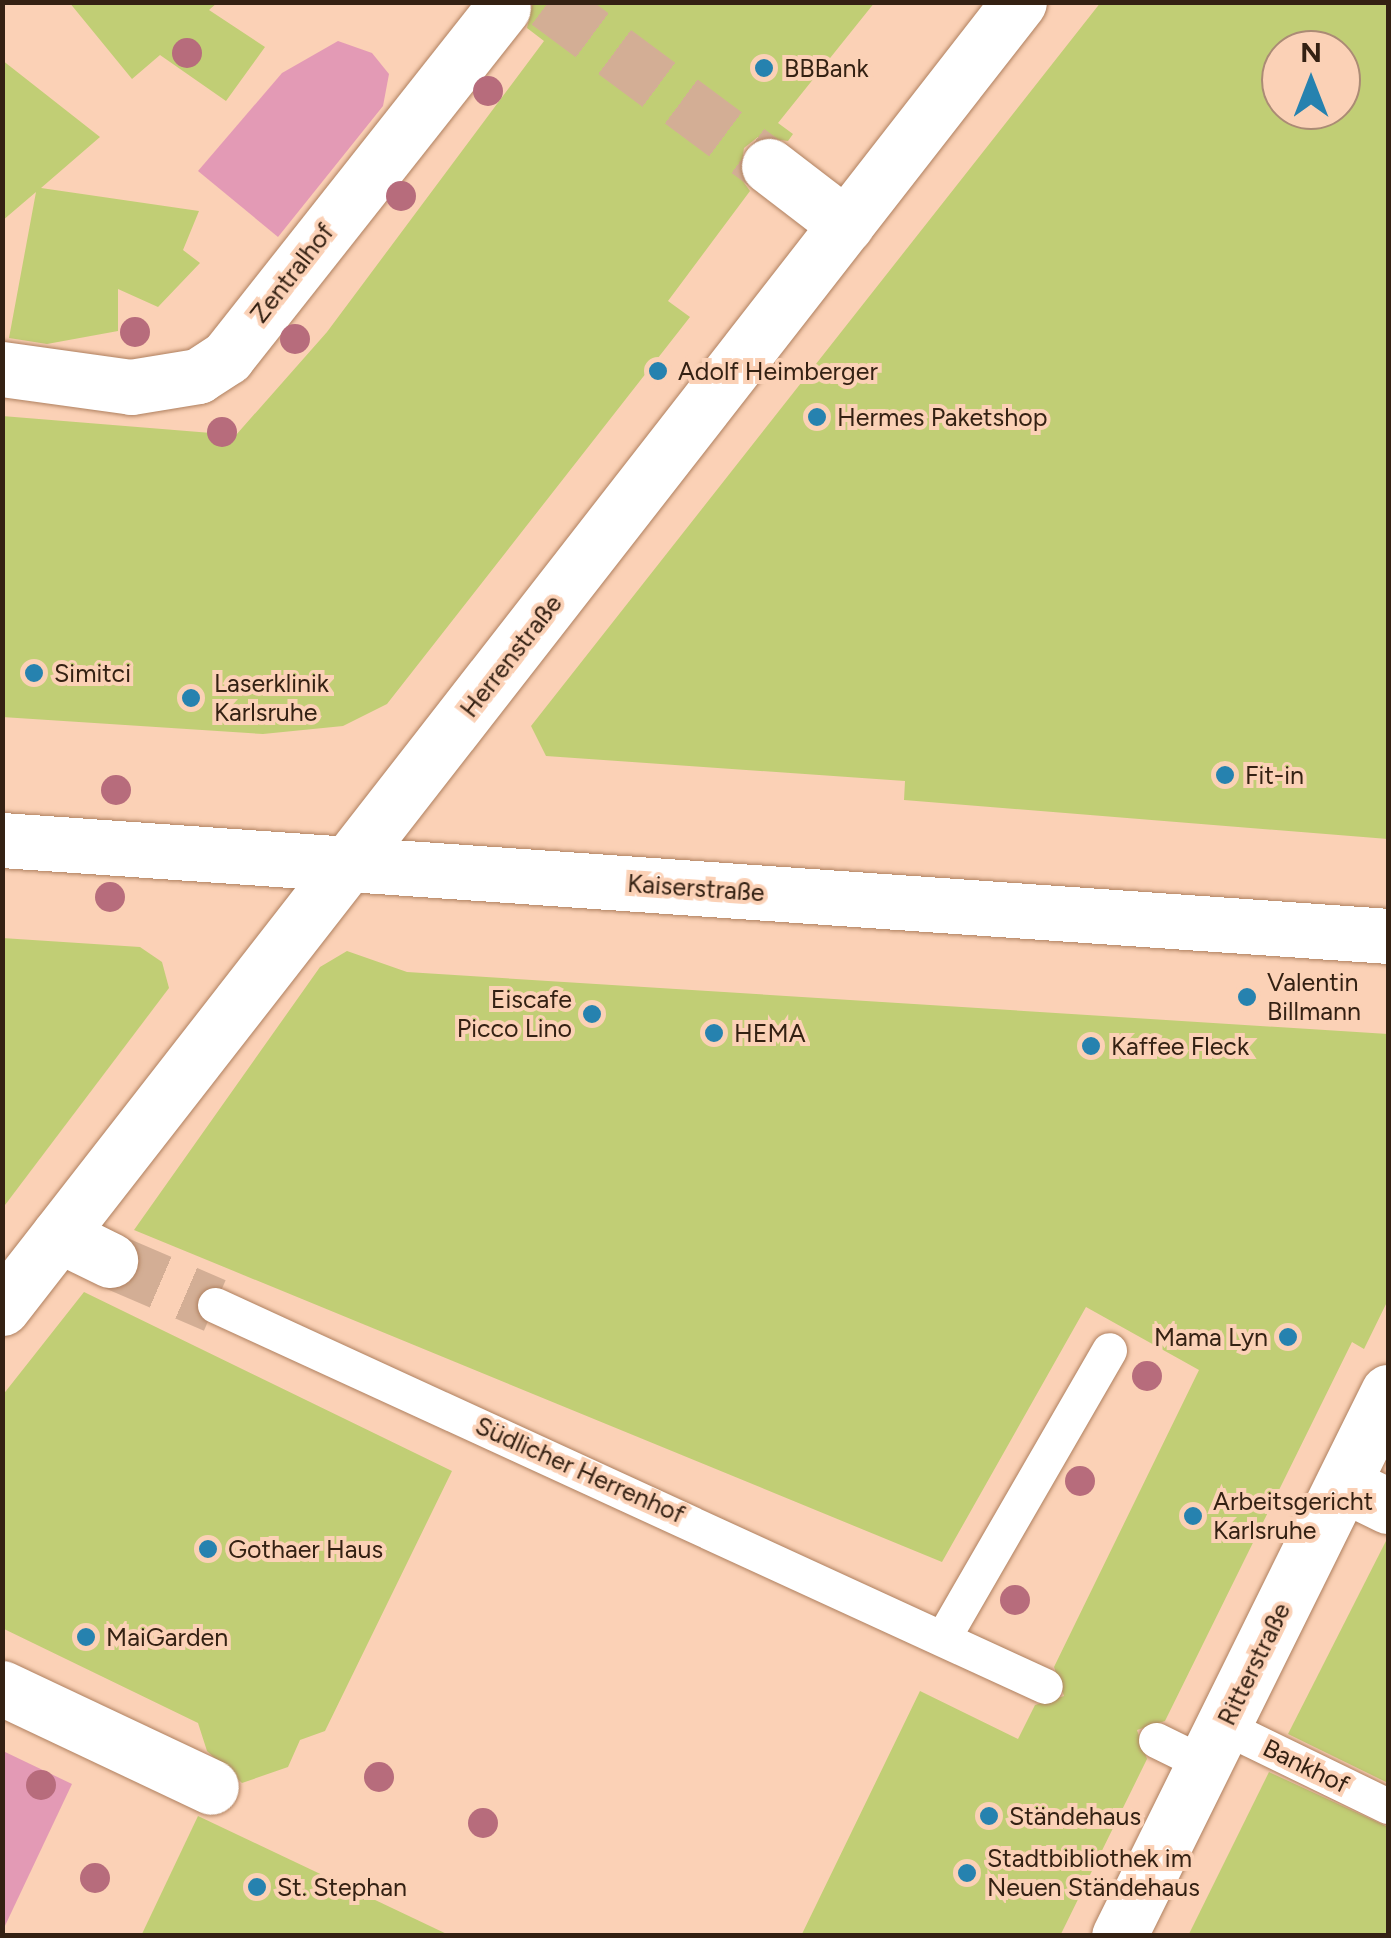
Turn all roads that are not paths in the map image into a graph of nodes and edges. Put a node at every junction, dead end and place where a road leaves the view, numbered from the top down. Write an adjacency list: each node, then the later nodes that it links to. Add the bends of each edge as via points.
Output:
1 (1019, 2): 4 (street, Herrenstraße)
2 (503, 8): 5 (street, Zentralhof, via 226,357 198,376 131,387)
3 (770, 166): 4 (street)
4 (846, 225): 7 (street, Herrenstraße)
5 (2, 369)
6 (2, 840): 7 (street, Kaiserstraße)
7 (351, 864): 8 (street, Kaiserstraße); 9 (street, Herrenstraße)
8 (1388, 936)
9 (60, 1236): 10 (street); 12 (street, Herrenstraße)
10 (110, 1260)
11 (215, 1305): 16 (lane, Südlicher Herrenhof)
12 (2, 1308)
13 (1109, 1350): 16 (lane)
14 (1388, 1392): 15 (street, Ritterstraße)
15 (1366, 1495): 20 (street, Ritterstraße)
16 (944, 1636): 17 (lane, Südlicher Herrenhof)
17 (1045, 1686)
18 (2, 1688): 21 (street)
19 (1156, 1740): 20 (lane)
20 (1214, 1745): 22 (lane, Bankhof); 23 (street, Ritterstraße)
21 (212, 1787)
22 (1388, 1806)
23 (1119, 1936)

